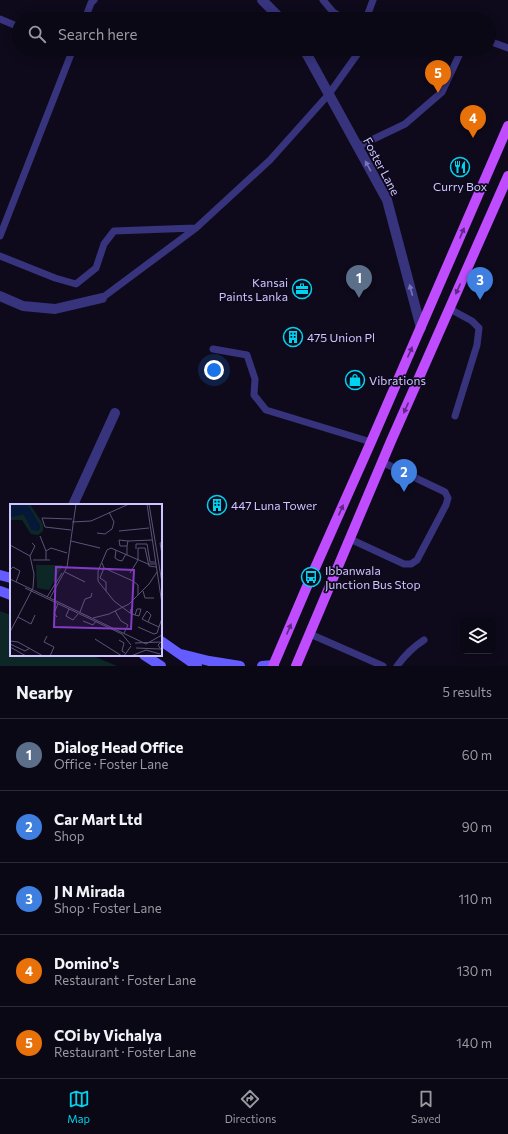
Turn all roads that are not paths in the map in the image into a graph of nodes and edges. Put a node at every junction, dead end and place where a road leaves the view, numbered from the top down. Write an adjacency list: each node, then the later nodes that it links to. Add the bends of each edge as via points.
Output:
1 (94, 0): 5 (lane)
2 (262, 0): 6 (street)
3 (323, 0): 7 (lane)
4 (373, 0): 8 (lane)
5 (88, 12)
6 (274, 12)
7 (333, 12)
8 (369, 12)
9 (0, 19): 10 (lane)
10 (12, 24)
11 (496, 44): 12 (lane)
12 (508, 48)
13 (70, 56): 22 (lane)
14 (308, 56): 17 (street, Foster Lane)
15 (356, 56): 17 (lane)
16 (459, 56): 19 (lane, via 442,92 405,124)
17 (328, 94): 19 (street, Foster Lane); 21 (lane, via 270,160)
18 (508, 126): 27 (main road, one-way to 18)
19 (357, 147): 27 (street, Foster Lane, one-way to 19, via 387,200)
20 (508, 176): 26 (main road, one-way to 26)
21 (196, 228): 23 (lane, via 114,231 104,244 96,268 76,284); 25 (lane)
22 (0, 236)
23 (0, 256)
24 (0, 296): 25 (street, via 23,306 55,310)
25 (102, 298)
26 (450, 309): 30 (lane, via 472,321 479,328 477,345); 32 (main road, one-way to 32)
27 (421, 328): 31 (main road, one-way to 27)
28 (213, 349): 31 (lane, via 247,355 255,379 254,394 266,410)
29 (115, 413): 33 (street)
30 (455, 416)
31 (371, 442): 44 (main road, one-way to 31)
32 (382, 462): 34 (main road); 34 (lane, via 445,492 448,498 446,505 417,560 411,564 404,564)
33 (73, 504)
34 (350, 539): 39 (main road)
35 (0, 575): 36 (main road)
36 (10, 578)
37 (0, 591): 38 (main road)
38 (10, 595)
39 (310, 634): 49 (main road); 50 (lane)
40 (424, 640): 51 (lane, via 415,645)
41 (162, 642): 42 (main road)
42 (182, 654): 46 (main road); 47 (main road)
43 (146, 656): 45 (main road)
44 (274, 665): 48 (main road)
45 (162, 666)
46 (197, 666)
47 (240, 666)
48 (262, 666)
49 (296, 666)
50 (383, 666)
51 (397, 666)

